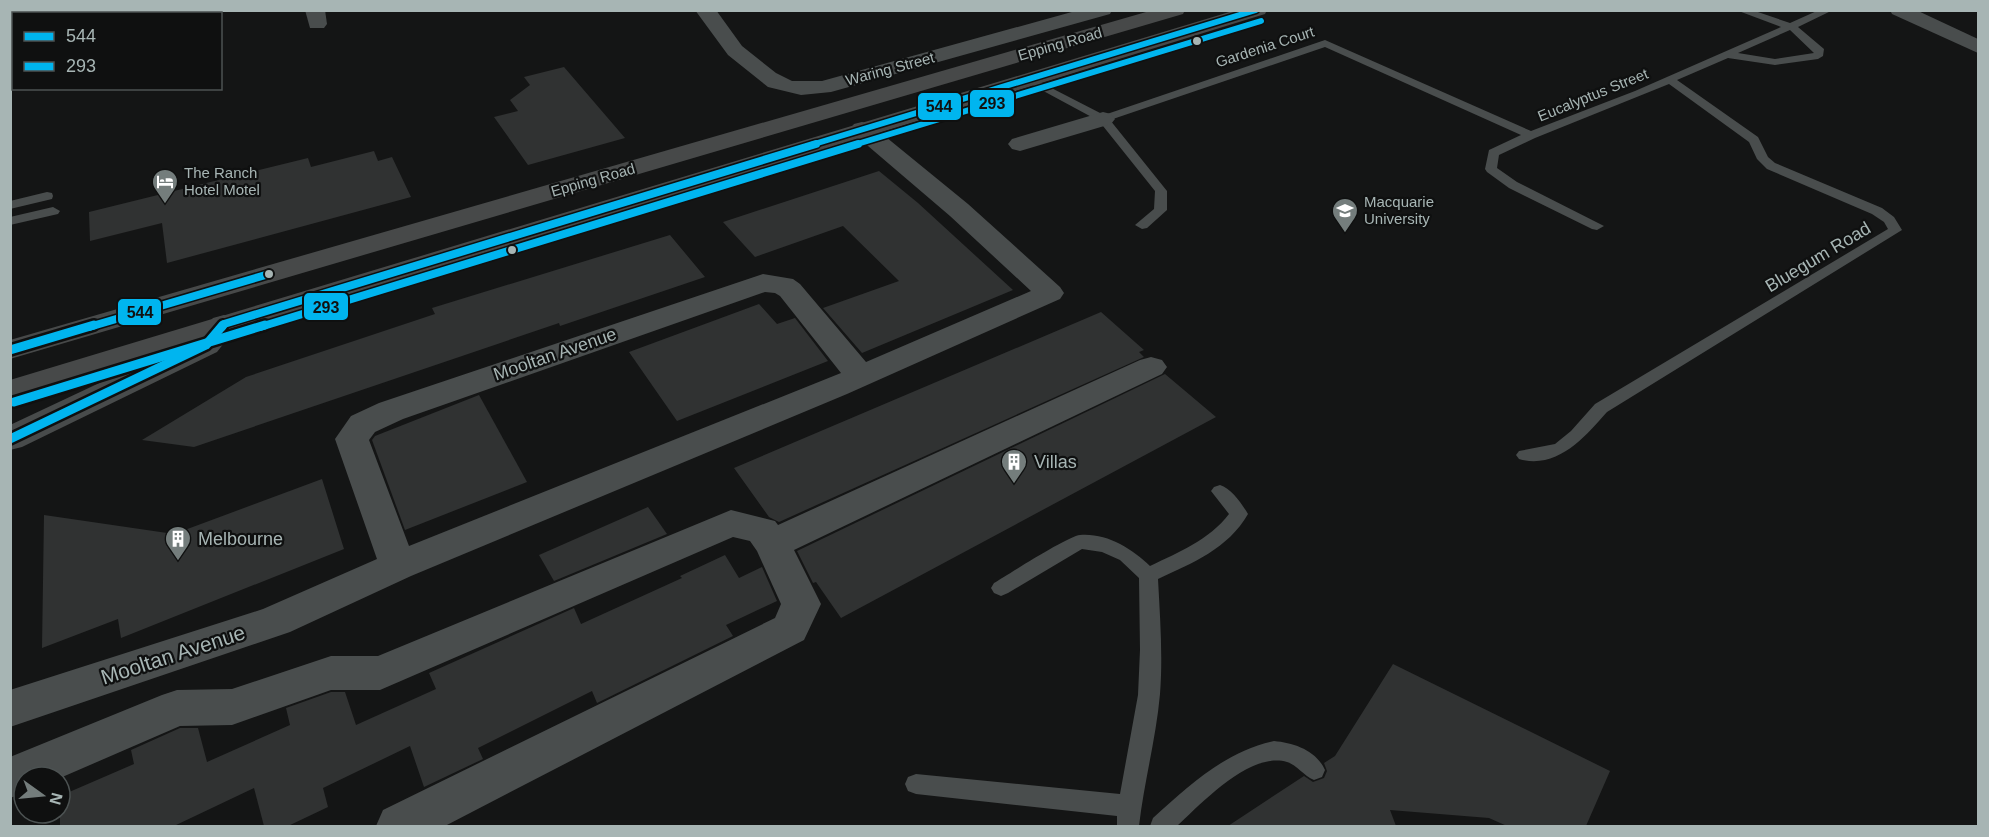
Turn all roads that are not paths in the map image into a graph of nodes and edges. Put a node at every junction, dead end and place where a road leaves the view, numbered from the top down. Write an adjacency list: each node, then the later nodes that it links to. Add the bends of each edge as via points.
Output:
1 (704, 10): 2 (street, Waring Street, via 714,18 733,48 770,81 808,90)
2 (1105, 10): 8 (street)
3 (1176, 10): 8 (main road, Epping Road)
4 (1258, 10): 12 (main road, Epping Road)
5 (1741, 10): 9 (lane)
6 (1828, 10): 9 (lane, Eucalyptus Street)
7 (1899, 10): 10 (street)
8 (1131, 23): 25 (main road, Epping Road)
9 (1792, 27): 11 (lane, Eucalyptus Street); 11 (lane, via 1820,51 1818,56 1775,62)
10 (1978, 47)
11 (1728, 54): 13 (lane, Eucalyptus Street)
12 (1028, 80): 14 (lane); 15 (main road, Epping Road)
13 (1670, 80): 16 (lane, Eucalyptus Street); 30 (lane, Bluegum Road, via 1754,140 1771,166 1877,211 1895,230 1601,408 1566,446 1551,453)
14 (1103, 119): 16 (lane, Gardenia Court, via 1324,43); 17 (street); 22 (lane, via 1161,190 1160,210)
15 (862, 129): 24 (main road, Epping Road); 27 (street, Mooltan Avenue, via 1050,293)
16 (1531, 135): 23 (lane, Eucalyptus Street, via 1494,153 1491,169 1513,185)
17 (1020, 144)
18 (47, 196): 19 (lane)
19 (10, 205)
20 (53, 211): 21 (lane)
21 (10, 221)
22 (1142, 225)
23 (1597, 226)
24 (224, 324): 28 (main road, Epping Road); 29 (main road, via 206,345)
25 (10, 350)
26 (1151, 367): 32 (street)
27 (860, 375): 33 (street, Mooltan Avenue); 33 (street, Mooltan Avenue, via 790,290 783,285 763,283 391,411 363,424 352,439)
28 (10, 391)
29 (10, 439)
30 (1525, 455)
31 (1220, 491): 34 (lane, via 1239,514 1232,525 1214,543)
32 (771, 544): 38 (street, via 762,531 731,522 380,673 331,673 232,707 177,708); 41 (street, via 801,604 790,629)
33 (398, 566): 36 (street, Mooltan Avenue, via 276,621)
34 (1148, 575): 35 (lane, via 1128,555 1105,545 1079,542); 40 (lane, via 1149,696)
35 (1001, 588)
36 (10, 709)
37 (1314, 770): 42 (lane, via 1292,754 1256,754 1232,767)
38 (10, 778)
39 (915, 784): 40 (lane)
40 (1128, 816)
41 (399, 826)
42 (1161, 826)

